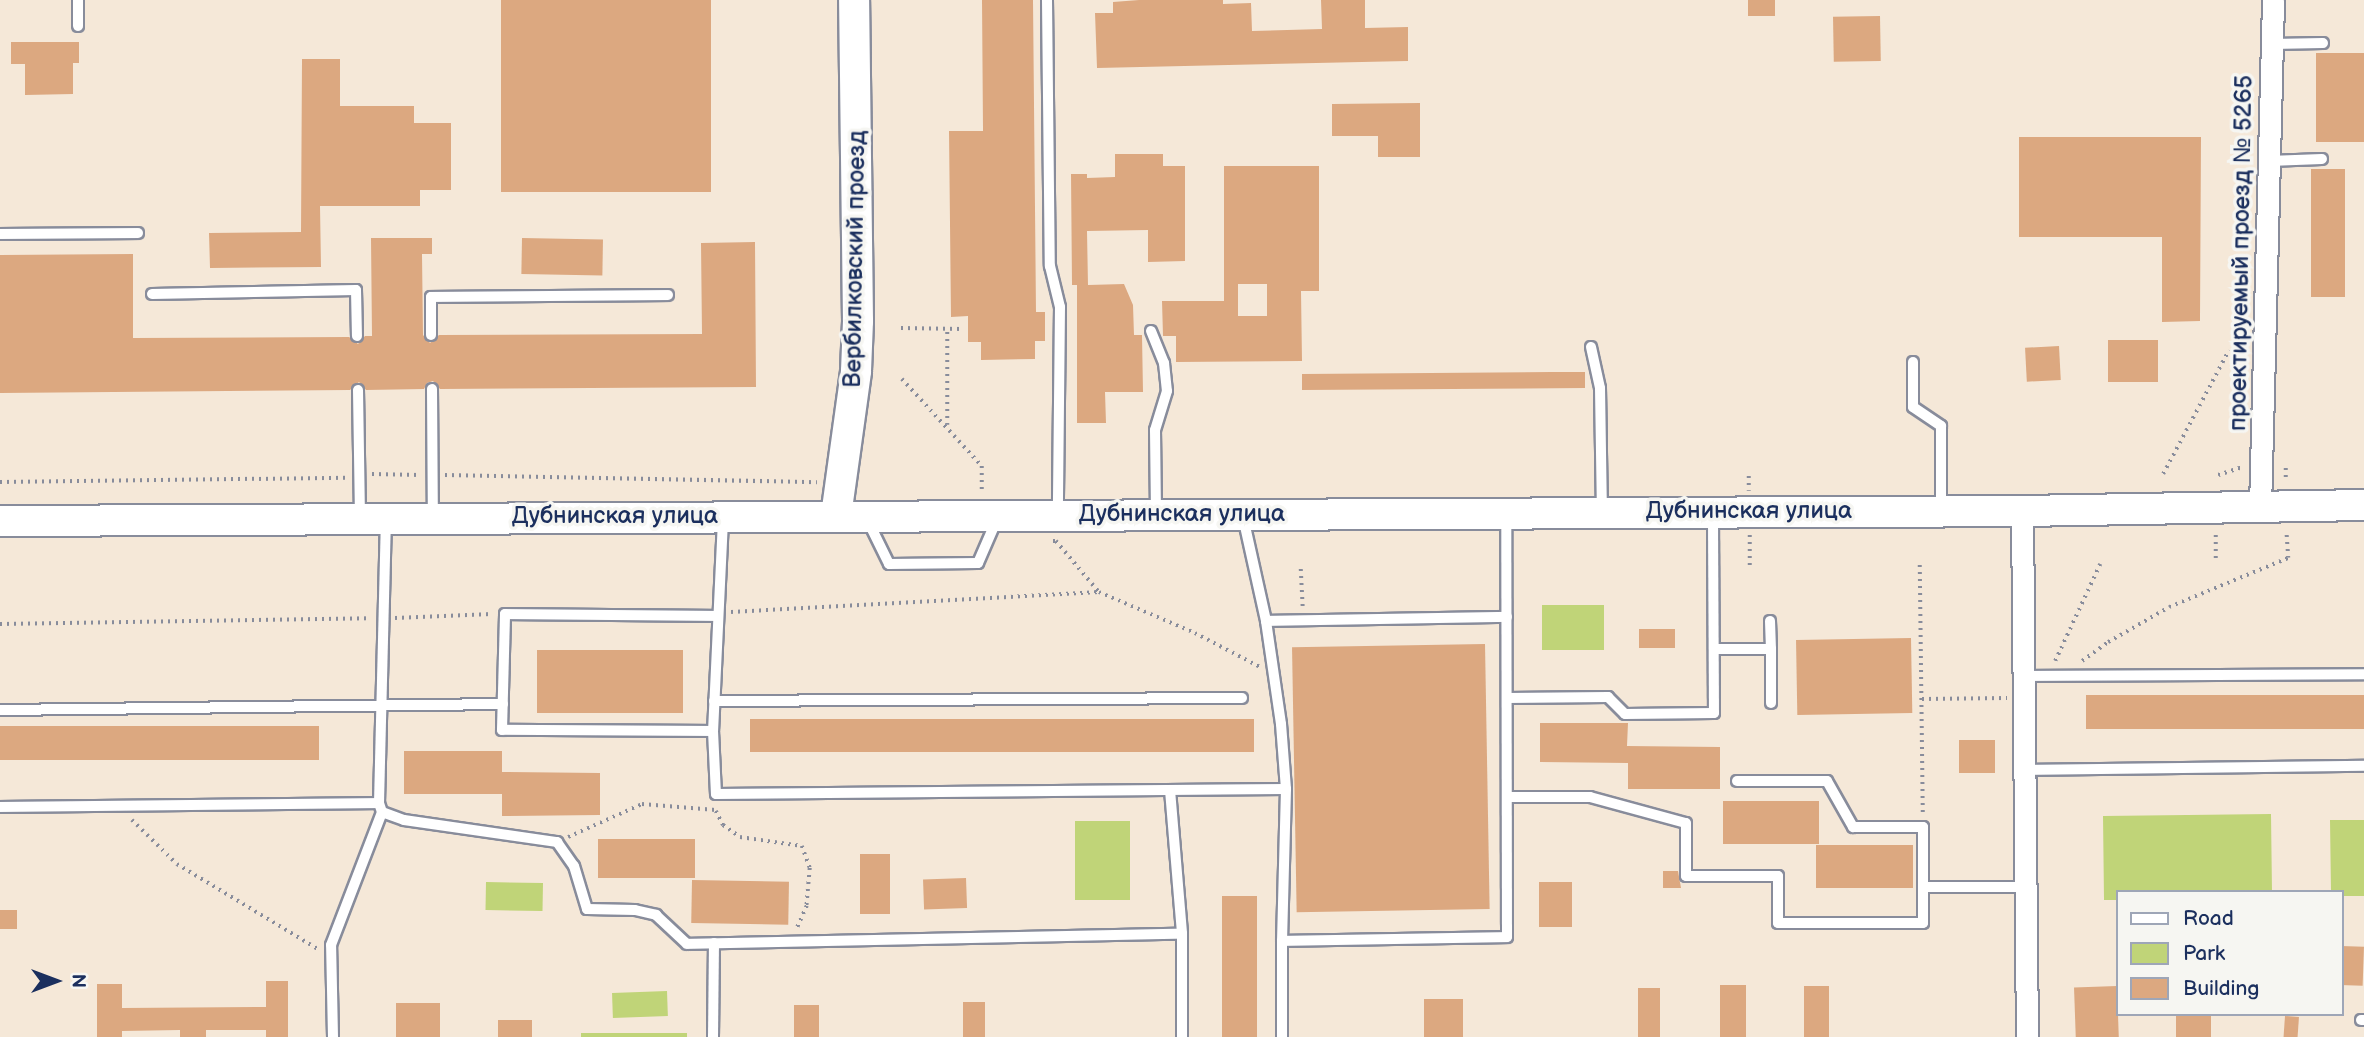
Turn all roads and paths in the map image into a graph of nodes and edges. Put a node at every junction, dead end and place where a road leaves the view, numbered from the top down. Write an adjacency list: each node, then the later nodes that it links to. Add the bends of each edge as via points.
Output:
1 (78, 0): 5 (lane)
2 (854, 0): 50 (street, Вербилковский проезд, via 856,358)
3 (1047, 0): 48 (lane, via 1050,266 1060,307)
4 (2273, 0): 7 (street, проектируемый проезд № 5265)
5 (78, 26)
6 (2323, 43): 7 (lane)
7 (2272, 44): 9 (street, проектируемый проезд № 5265)
8 (2322, 159): 9 (lane)
9 (2269, 161): 40 (street, проектируемый проезд № 5265)
10 (138, 233): 11 (lane)
11 (0, 234)
12 (152, 294): 19 (lane, via 356,290)
13 (668, 295): 18 (lane, via 431,297)
14 (901, 328): 15 (path)
15 (947, 329): 16 (path); 26 (path)
16 (962, 329)
17 (1151, 331): 46 (lane, via 1164,363 1167,391 1155,430)
18 (431, 335)
19 (357, 337)
20 (1591, 347): 43 (lane, via 1600,388)
21 (2229, 350): 30 (path)
22 (1913, 362): 41 (lane, via 1913,407 1941,426)
23 (902, 379): 26 (path)
24 (432, 389): 31 (lane)
25 (358, 390): 29 (lane)
26 (947, 428): 38 (path, via 982,466)
27 (2244, 466): 33 (path)
28 (2286, 468): 34 (path)
29 (359, 474): 31 (path); 35 (path, via 341,479); 52 (lane)
30 (2163, 474)
31 (433, 475): 36 (path); 53 (lane)
32 (1749, 475): 37 (path)
33 (2218, 475)
34 (2286, 478)
35 (0, 482)
36 (817, 482)
37 (1749, 493)
38 (991, 505): 48 (street, Дубнинская улица); 51 (street, Дубнинская улица); 51 (lane, via 978,563 889,564)
39 (2364, 505): 40 (street, Дубнинская улица)
40 (2260, 508): 42 (street, Дубнинская улица)
41 (1941, 510): 42 (street, Дубнинская улица); 44 (street, Дубнинская улица)
42 (2022, 511): 77 (street)
43 (1602, 512): 44 (street, Дубнинская улица); 45 (street, Дубнинская улица)
44 (1713, 512): 73 (lane)
45 (1506, 513): 47 (street, Дубнинская улица); 68 (lane)
46 (1156, 514): 47 (street, Дубнинская улица); 48 (street, Дубнинская улица)
47 (1242, 514): 70 (lane)
48 (1058, 515)
49 (723, 516): 50 (street, Дубнинская улица); 53 (street, Дубнинская улица); 66 (lane)
50 (836, 516): 51 (street, Дубнинская улица)
51 (865, 516)
52 (373, 518): 53 (street, Дубнинская улица); 54 (street, Дубнинская улица); 67 (lane)
53 (433, 518)
54 (0, 521)
55 (1750, 530): 62 (path)
56 (2286, 532): 79 (path, via 2288,558 2169,607 2108,642)
57 (2216, 535): 59 (path)
58 (1042, 541): 64 (path, via 1056,541)
59 (2216, 559)
60 (2100, 564): 78 (path)
61 (1920, 565): 83 (path)
62 (1750, 568)
63 (1301, 569): 69 (path)
64 (1099, 592): 66 (path); 75 (path, via 1195,633)
65 (505, 614): 66 (lane); 67 (path); 86 (lane)
66 (718, 614): 84 (lane)
67 (384, 618): 72 (path); 87 (lane)
68 (1507, 618): 69 (lane); 81 (lane)
69 (1303, 620): 70 (lane)
70 (1266, 621): 75 (lane)
71 (1770, 621): 74 (lane)
72 (0, 625)
73 (1714, 649): 74 (lane); 81 (lane, via 1714,713 1625,714 1608,697)
74 (1771, 649): 85 (lane)
75 (1273, 674): 93 (lane)
76 (2364, 674): 79 (lane)
77 (2023, 676): 78 (lane); 82 (street)
78 (2049, 676): 79 (lane)
79 (2062, 676)
80 (1242, 698): 84 (lane)
81 (1507, 698): 96 (lane)
82 (2023, 698): 83 (path); 91 (street)
83 (1922, 699): 101 (path)
84 (714, 701): 89 (lane)
85 (1771, 703)
86 (503, 704): 87 (lane); 89 (lane, via 502,730)
87 (382, 705): 88 (lane); 99 (lane)
88 (0, 710)
89 (713, 732): 95 (lane)
90 (2364, 766): 91 (lane)
91 (2024, 770): 104 (street)
92 (1738, 781): 101 (lane, via 1827,781 1853,827)
93 (1286, 789): 94 (lane); 107 (lane)
94 (1170, 790): 95 (lane); 105 (lane)
95 (716, 794): 100 (path)
96 (1507, 797): 103 (lane, via 1590,797 1686,823 1686,876 1778,876 1778,923 1923,923); 107 (lane, via 1507,937)
97 (127, 806): 98 (lane); 99 (lane); 109 (path, via 129,818 177,864)
98 (0, 807)
99 (381, 808): 102 (lane, via 404,820); 109 (lane, via 331,944)
100 (716, 811): 102 (path, via 642,804); 106 (path, via 723,825 740,837 802,846 810,868 807,906)
101 (1923, 827): 103 (lane)
102 (557, 842): 108 (lane, via 574,866 587,909 635,909 656,915 687,944)
103 (1923, 887): 104 (lane)
104 (2025, 887): 114 (street)
105 (1182, 934): 106 (lane); 112 (lane)
106 (788, 941): 108 (lane)
107 (1282, 941): 113 (lane)
108 (715, 943): 111 (lane)
109 (332, 958): 110 (lane)
110 (333, 1037)
111 (713, 1037)
112 (1182, 1037)
113 (1282, 1037)
114 (2026, 1037)

